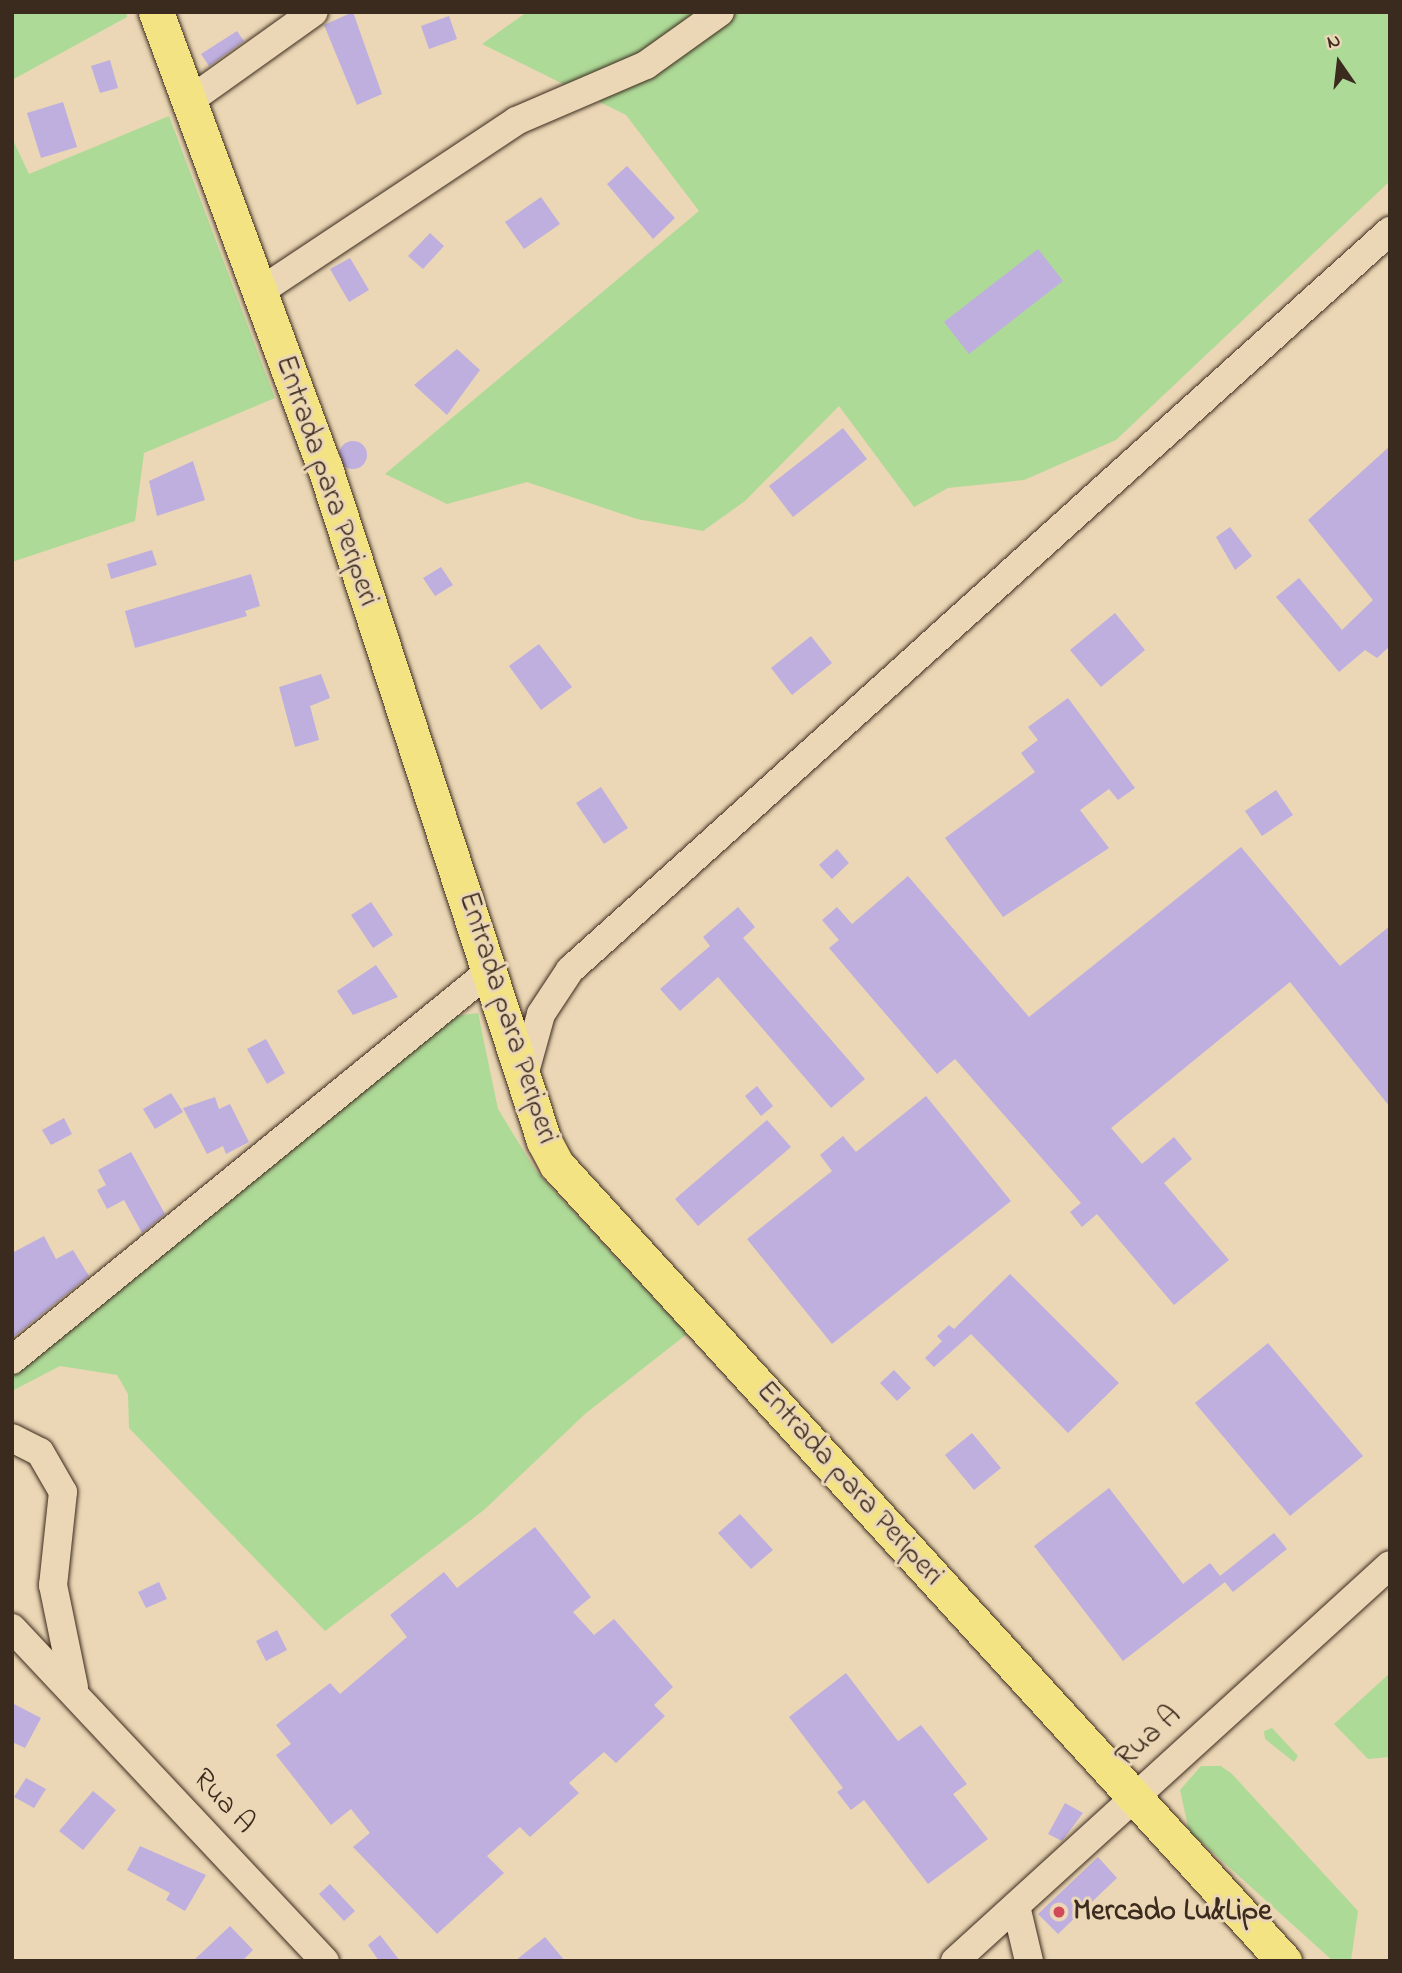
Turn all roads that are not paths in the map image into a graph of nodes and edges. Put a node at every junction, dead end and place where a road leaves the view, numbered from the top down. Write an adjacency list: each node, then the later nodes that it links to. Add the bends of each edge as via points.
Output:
1 (156, 12): 4 (main road, Entrada para Periperi)
2 (314, 12): 4 (street)
3 (720, 12): 6 (street, via 646,65 516,121)
4 (189, 102): 6 (main road, Entrada para Periperi)
5 (1390, 231): 8 (street, via 570,971 541,1014)
6 (259, 292): 7 (main road, Entrada para Periperi, via 324,465)
7 (491, 970): 8 (main road, Entrada para Periperi); 9 (street)
8 (523, 1079): 14 (main road, Entrada para Periperi, via 557,1165)
9 (12, 1360)
10 (12, 1438): 13 (street, via 40,1452 63,1492 52,1585)
11 (1390, 1565): 14 (street, Rua A)
12 (12, 1628): 13 (street, Rua A)
13 (74, 1687): 16 (street, Rua A)
14 (1132, 1797): 15 (street, Rua A); 19 (main road, Entrada para Periperi)
15 (1016, 1906): 17 (street, Rua A); 18 (street)
16 (326, 1961)
17 (955, 1961)
18 (1029, 1961)
19 (1284, 1961)

